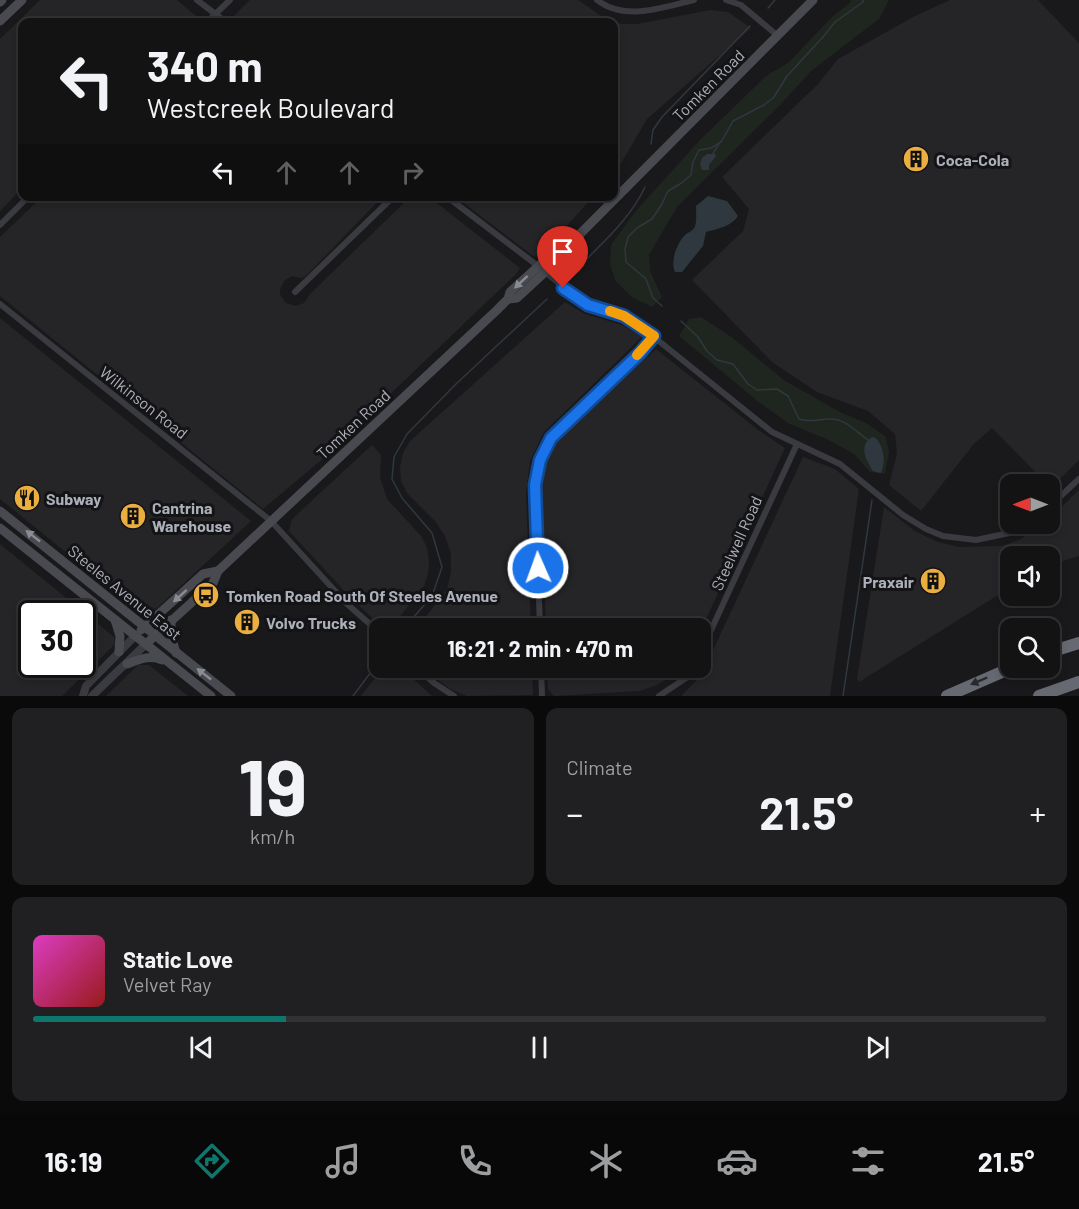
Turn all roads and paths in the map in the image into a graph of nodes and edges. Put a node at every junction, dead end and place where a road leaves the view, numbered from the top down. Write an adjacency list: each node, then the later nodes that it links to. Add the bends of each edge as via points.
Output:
1 (22, 0): 11 (main road)
2 (197, 0): 8 (street)
3 (230, 0): 8 (street)
4 (597, 0): 5 (street, via 614,9 635,12)
5 (694, 0)
6 (726, 0): 12 (street, via 741,5)
7 (813, 0): 12 (main road, Tomken Road)
8 (216, 15): 9 (street); 10 (street)
9 (212, 18)
10 (220, 18)
11 (0, 21)
12 (778, 36): 13 (main road, Tomken Road)
13 (618, 196)
14 (24, 201): 18 (street)
15 (389, 201): 20 (street)
16 (453, 201): 19 (street)
17 (613, 201): 19 (main road, Tomken Road, via 573,241 564,243)
18 (0, 225)
19 (542, 269): 22 (street, via 579,300 624,316); 27 (main road, Tomken Road, via 510,292 508,299)
20 (295, 292)
21 (0, 304): 27 (street, Wilkinson Road)
22 (654, 336): 23 (street, via 772,432); 31 (street, via 559,429 543,450 535,485)
23 (797, 444): 29 (street, via 840,464 926,529 943,536 976,540); 36 (street, Steelwell Road)
24 (1079, 479): 25 (street)
25 (1060, 497)
26 (0, 511): 35 (main road, Steeles Avenue East, one-way to 26)
27 (271, 521): 30 (main road, Tomken Road); 34 (street)
28 (0, 528): 32 (main road, Steeles Avenue East)
29 (1004, 534)
30 (218, 571): 33 (main road, Tomken Road, via 213,583); 35 (main road, Tomken Road, one-way to 35, via 203,574)
31 (540, 618)
32 (115, 620): 37 (main road, Steeles Avenue East); 42 (main road)
33 (171, 620): 38 (main road, Tomken Road); 43 (main road)
34 (369, 623)
35 (145, 627): 37 (main road, Tomken Road); 38 (main road, Steeles Avenue East)
36 (711, 630)
37 (135, 636): 40 (main road, Steeles Avenue East); 42 (street)
38 (156, 636): 40 (main road, Tomken Road); 43 (main road, Steeles Avenue East)
39 (1079, 643): 41 (highway)
40 (146, 644): 44 (main road, Steeles Avenue East); 45 (street)
41 (1060, 649)
42 (119, 652): 51 (street, via 86,687)
43 (176, 653): 54 (main road, Steeles Avenue East, one-way to 43)
44 (169, 662): 45 (main road, via 157,657); 53 (main road, Steeles Avenue East)
45 (127, 664): 52 (street)
46 (1000, 673): 58 (highway, one-way to 58)
47 (428, 678): 55 (street)
48 (541, 678): 56 (street)
49 (686, 678): 57 (street)
50 (1079, 682): 59 (highway)
51 (83, 696)
52 (92, 696)
53 (211, 696)
54 (231, 696)
55 (454, 696)
56 (542, 696)
57 (659, 696)
58 (947, 696)
59 (1039, 696)

